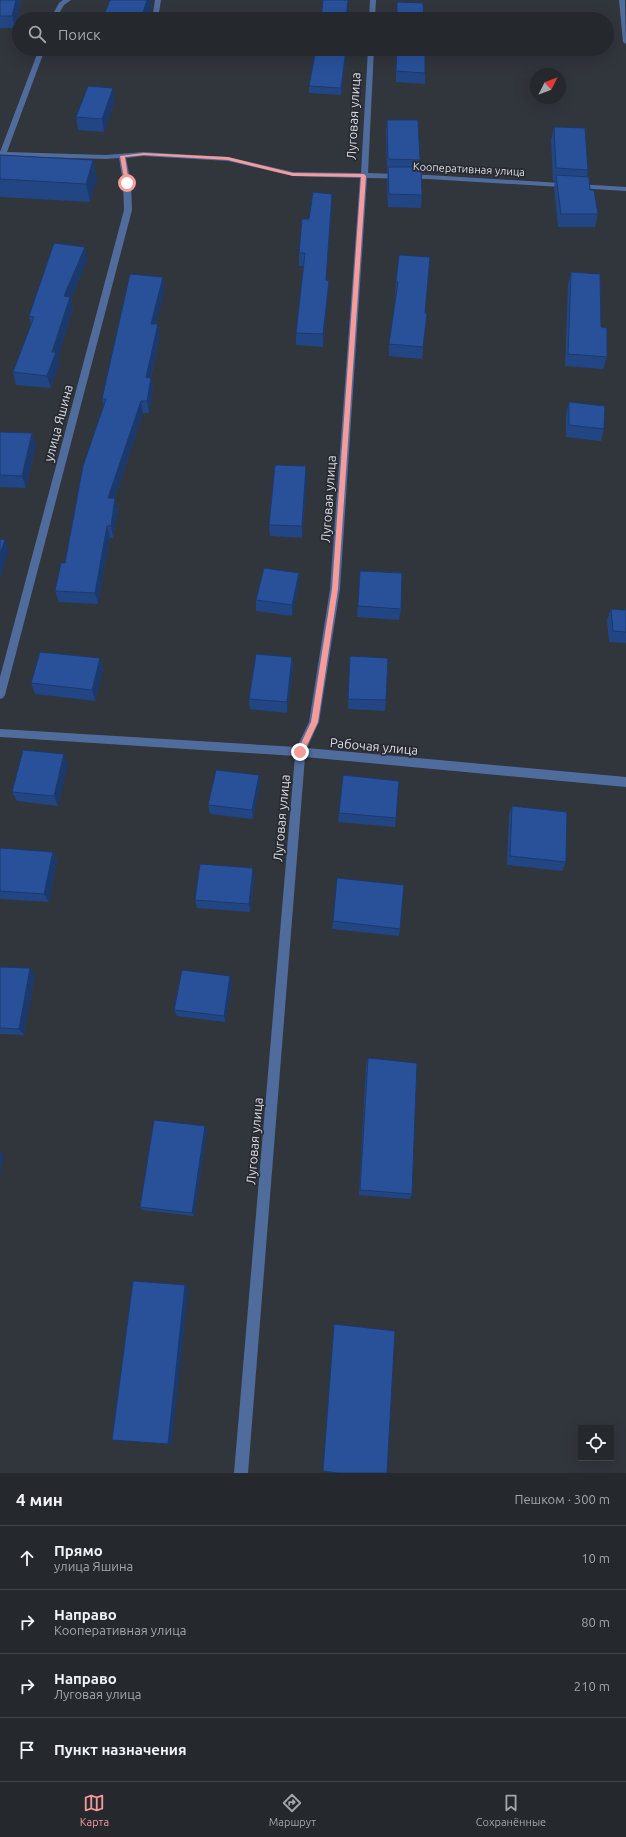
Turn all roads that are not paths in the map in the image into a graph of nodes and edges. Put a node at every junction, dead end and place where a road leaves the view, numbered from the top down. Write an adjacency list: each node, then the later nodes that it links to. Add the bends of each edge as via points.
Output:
1 (68, 0): 5 (street)
2 (158, 0): 6 (street)
3 (373, 0): 7 (street)
4 (622, 0): 8 (street)
5 (57, 12)
6 (156, 12)
7 (372, 12)
8 (626, 42)
9 (39, 56): 11 (street)
10 (371, 56): 13 (street, Луговая улица)
11 (2, 154): 12 (street, Кооперативная улица)
12 (122, 156): 13 (street, Кооперативная улица, via 144,154 228,159 293,174); 15 (street, улица Яшина, via 128,210)
13 (364, 176): 14 (street, Кооперативная улица, via 428,177); 17 (street, Луговая улица, via 335,589 314,722)
14 (626, 189)
15 (0, 695)
16 (0, 734): 17 (street, Рабочая улица)
17 (300, 752): 18 (street, Рабочая улица); 19 (street, Луговая улица)
18 (626, 782)
19 (240, 1473)

